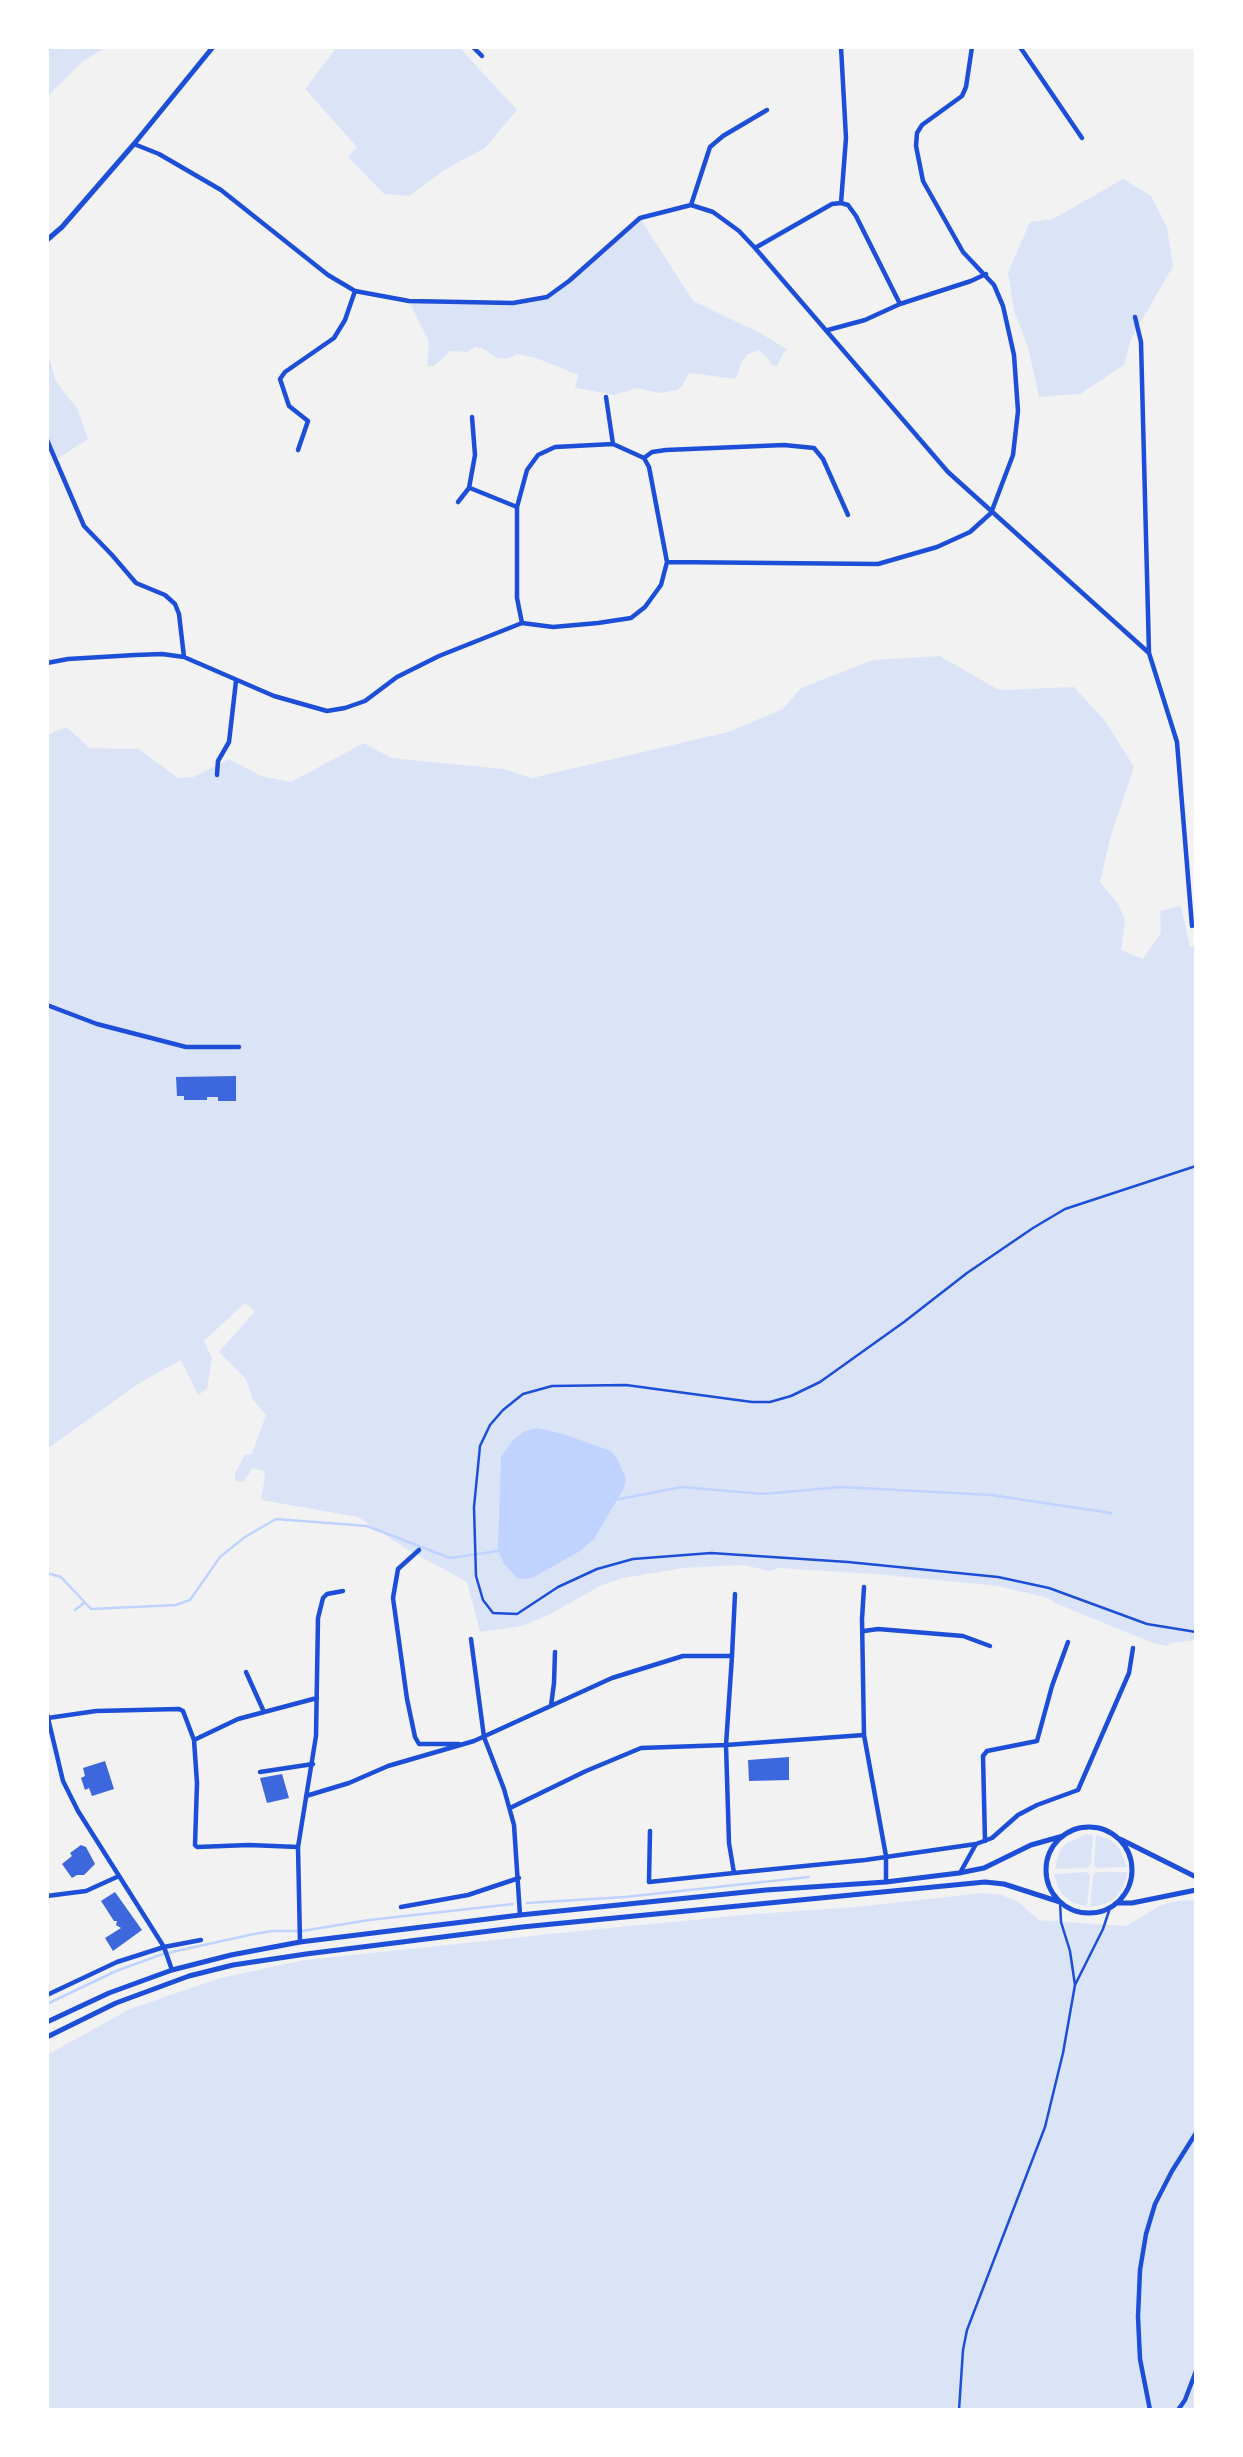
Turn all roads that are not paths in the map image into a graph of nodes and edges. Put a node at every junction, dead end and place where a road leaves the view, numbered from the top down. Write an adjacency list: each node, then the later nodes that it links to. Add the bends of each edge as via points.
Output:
1 (213, 47): 9 (street)
2 (473, 47): 6 (street)
3 (841, 47): 10 (street, via 846,138)
4 (972, 47): 14 (street, via 962,96 922,125 916,146 923,181 963,253)
5 (1020, 47): 8 (street)
6 (482, 56)
7 (767, 110): 11 (street, via 710,147)
8 (1082, 138)
9 (134, 144): 12 (street); 15 (street, via 221,190)
10 (841, 203): 13 (street); 16 (street, via 856,216)
11 (691, 205): 13 (street, via 725,220); 15 (street, via 640,218 547,297 513,303 431,303)
12 (47, 240)
13 (755, 248): 18 (street)
14 (986, 274): 16 (street); 28 (street, via 1003,306 1014,355 1018,411 1013,455)
15 (355, 291): 23 (street, via 334,338 280,379 289,406 308,421)
16 (900, 304): 18 (street)
17 (1135, 317): 32 (street, via 1140,342)
18 (828, 330): 28 (street, via 948,472)
19 (606, 397): 22 (street)
20 (472, 417): 25 (street, via 475,455)
21 (47, 440): 33 (street, via 84,526 136,583 175,604)
22 (613, 444): 24 (street); 27 (street, via 555,447 538,455 527,470)
23 (298, 450)
24 (644, 458): 29 (street, via 666,450 814,448); 30 (street)
25 (469, 488): 26 (street); 27 (street)
26 (458, 502)
27 (517, 507): 31 (street, via 517,597)
28 (991, 513): 30 (street, via 970,532 937,547 878,564); 32 (street)
29 (848, 515)
30 (667, 562): 31 (street, via 661,585 631,618 553,627)
31 (522, 623): 35 (street, via 439,656 397,677 365,701 345,708 313,708)
32 (1149, 653): 37 (street, via 1178,742)
33 (184, 657): 34 (street, via 135,655); 35 (street)
34 (47, 663)
35 (236, 681): 36 (street, via 229,742 218,761)
36 (217, 775)
37 (1192, 926)
38 (47, 1005): 39 (street, via 97,1024 186,1047)
39 (239, 1047)
40 (1196, 1166): 46 (lane, via 1065,1209 967,1273 820,1382 791,1396 752,1402 626,1385 552,1386 523,1394 490,1425 480,1446 474,1507 476,1576 483,1600 493,1613 517,1614 558,1587 633,1559 711,1553 998,1577 1049,1588 1147,1624)
41 (419, 1550): 61 (street, via 398,1569 393,1598 415,1737 419,1744)
42 (864, 1587): 45 (street)
43 (343, 1591): 54 (street, via 323,1598 318,1618)
44 (735, 1594): 52 (street)
45 (864, 1631): 49 (street, via 963,1636); 58 (street)
46 (1196, 1632)
47 (471, 1639): 59 (street)
48 (1068, 1642): 70 (street, via 1037,1741 987,1751 984,1756)
49 (990, 1646)
50 (1133, 1648): 70 (street, via 1129,1673 1078,1790 1018,1815)
51 (555, 1652): 55 (street)
52 (732, 1656): 55 (street, via 682,1656 612,1678); 62 (street)
53 (246, 1672): 56 (street)
54 (317, 1698): 56 (street); 63 (street)
55 (551, 1706): 59 (street)
56 (264, 1712): 60 (street)
57 (48, 1716): 60 (street, via 179,1709); 76 (street, via 63,1781)
58 (864, 1735): 62 (street); 73 (street)
59 (484, 1737): 61 (street); 66 (street)
60 (194, 1740): 72 (street, via 197,1847)
61 (460, 1744): 65 (street)
62 (726, 1745): 66 (street, via 641,1748); 74 (street)
63 (313, 1764): 64 (street); 65 (street)
64 (260, 1772)
65 (306, 1796): 72 (street)
66 (510, 1808): 78 (street)
67 (650, 1831): 74 (street, via 649,1882)
68 (1063, 1836): 69 (street, via 1095,1828); 75 (street); 82 (street, via 1048,1858 1046,1871)
69 (1115, 1836): 77 (street); 83 (street, via 1125,1845 1132,1870 1129,1888)
70 (985, 1842): 71 (street)
71 (975, 1844): 73 (street); 75 (street)
72 (299, 1847): 88 (street)
73 (886, 1856): 74 (street); 79 (street)
74 (734, 1872)
75 (960, 1873): 79 (street)
76 (119, 1876): 81 (street, via 86,1891); 89 (street)
77 (1196, 1877)
78 (519, 1878): 84 (street, via 468,1895); 86 (street)
79 (886, 1882): 86 (street)
80 (1196, 1890): 83 (street)
81 (47, 1896)
82 (1060, 1902): 85 (street, via 1088,1914); 91 (lane); 94 (street, via 985,1882 522,1927 306,1954 189,1976 116,2003)
83 (1118, 1903): 85 (street)
84 (401, 1906)
85 (1111, 1908): 91 (lane)
86 (520, 1915): 88 (street)
87 (201, 1940): 89 (street)
88 (300, 1942): 90 (street)
89 (164, 1947): 90 (street); 92 (street, via 117,1962)
90 (172, 1970): 93 (street)
91 (1075, 1985): 97 (lane, via 1045,2127 967,2330)
92 (47, 1995)
93 (47, 2022)
94 (47, 2037)
95 (1196, 2133): 98 (street, via 1156,2204 1140,2270 1140,2359)
96 (1196, 2371): 99 (street)
97 (959, 2410)
98 (1150, 2410)
99 (1178, 2410)

